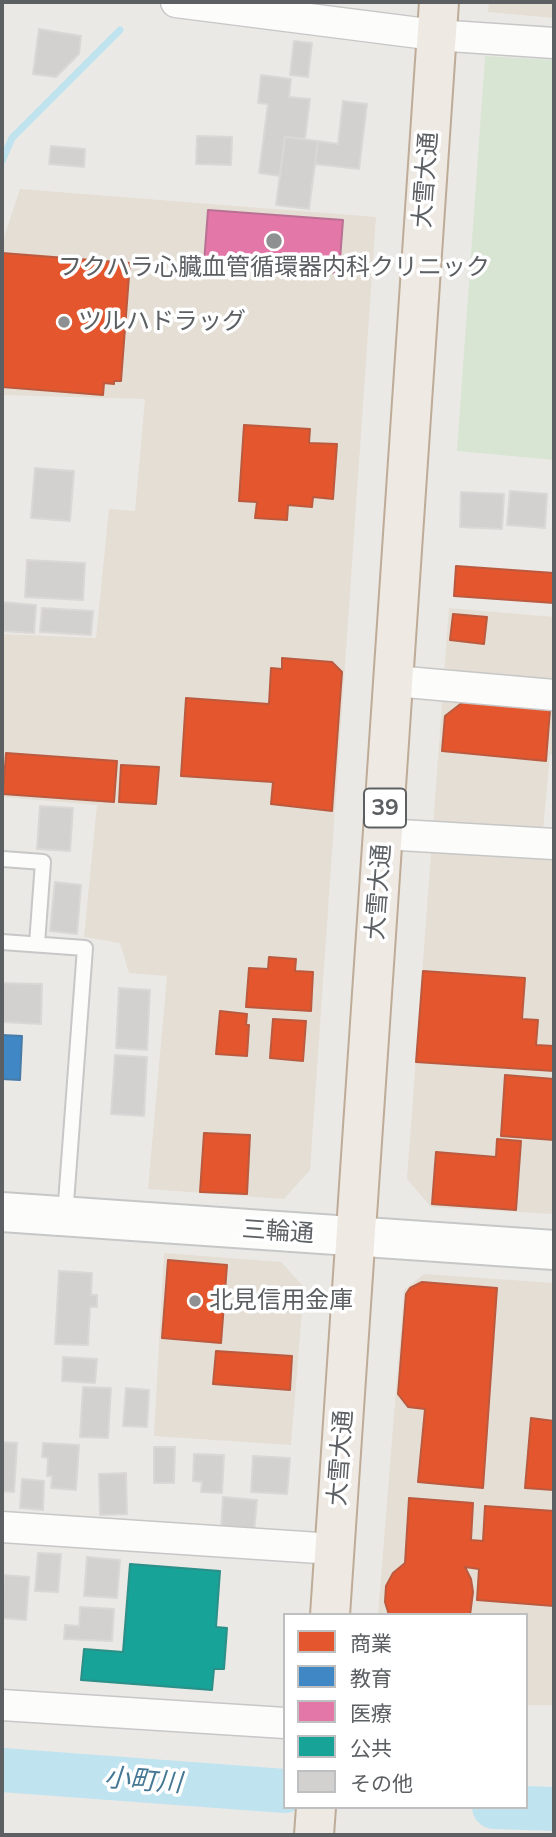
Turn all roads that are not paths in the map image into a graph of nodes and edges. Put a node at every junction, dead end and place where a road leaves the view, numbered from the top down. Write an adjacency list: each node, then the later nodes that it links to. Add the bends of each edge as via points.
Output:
1 (176, 2): 2 (street)
2 (437, 19): 3 (street); 4 (highway, 大雪大通 / 39)
3 (554, 43)
4 (394, 681): 5 (street); 6 (highway, 大雪大通 / 39)
5 (554, 695)
6 (383, 834): 7 (street); 13 (highway, 大雪大通 / 39)
7 (554, 844)
8 (3, 859): 10 (lane, via 43,862)
9 (2, 942): 10 (lane)
10 (37, 944): 12 (lane, via 85,948)
11 (2, 1212): 12 (street, 三輪通)
12 (65, 1216): 13 (street, 三輪通)
13 (356, 1238): 14 (street, 三輪通); 16 (highway, 大雪大通 / 39)
14 (554, 1250)
15 (2, 1527): 16 (street)
16 (334, 1549): 17 (highway, 大雪大通 / 39)
17 (330, 1613)
18 (2, 1705): 19 (street)
19 (283, 1723)
20 (316, 1809): 21 (highway)
21 (314, 1835)

